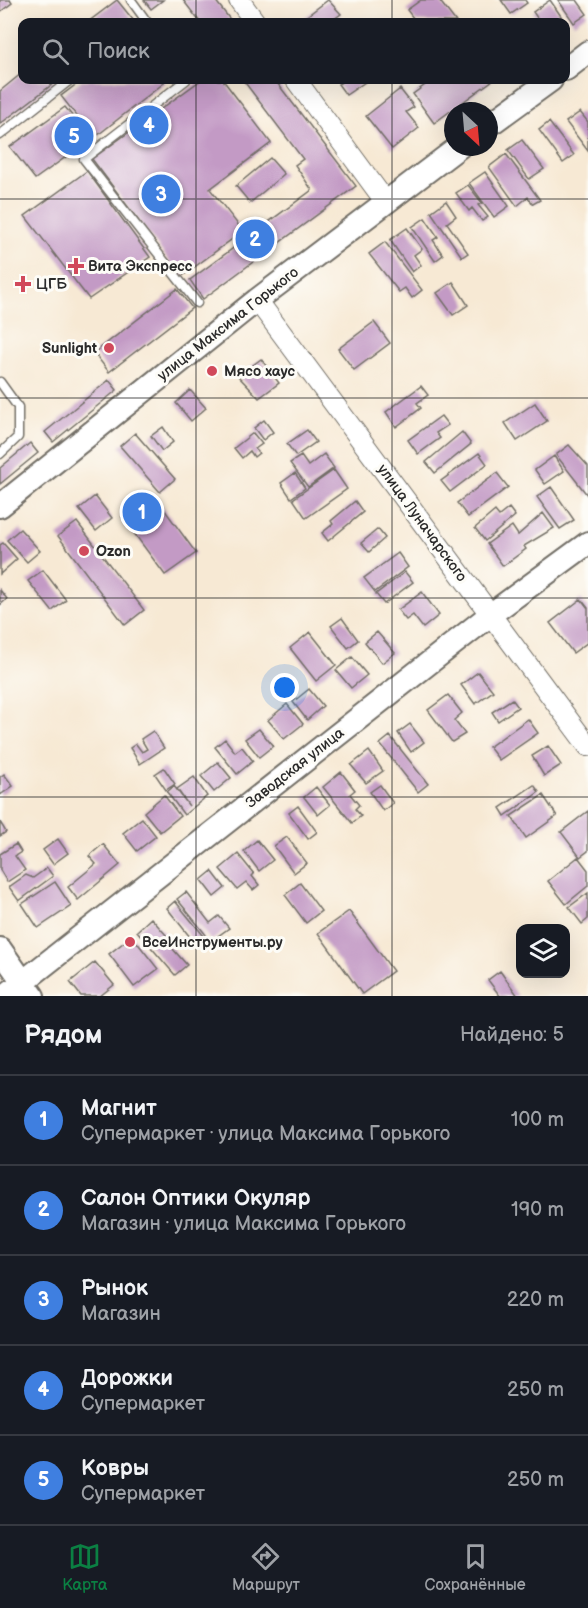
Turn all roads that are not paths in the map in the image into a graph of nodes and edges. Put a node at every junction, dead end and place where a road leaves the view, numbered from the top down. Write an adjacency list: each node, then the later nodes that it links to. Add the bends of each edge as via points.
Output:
1 (131, 0): 3 (lane)
2 (239, 0): 4 (street)
3 (142, 18)
4 (252, 18)
5 (588, 52): 6 (main road)
6 (570, 66)
7 (65, 84): 12 (lane)
8 (181, 84): 16 (lane, via 84,159)
9 (299, 84): 14 (street)
10 (545, 84): 11 (main road)
11 (498, 118)
12 (0, 135)
13 (447, 156): 14 (main road, улица Максима Горького)
14 (385, 201): 15 (main road, улица Максима Горького)
15 (258, 300): 19 (main road, улица Максима Горького); 21 (street, улица Луначарского)
16 (197, 303)
17 (0, 382): 18 (lane, via 18,407 18,437)
18 (0, 454)
19 (0, 506)
20 (588, 543): 21 (main road, Заводская улица)
21 (489, 615): 22 (street, улица Луначарского); 24 (main road, Заводская улица)
22 (588, 746)
23 (0, 949): 24 (main road)
24 (28, 988): 25 (main road, Заводская улица)
25 (5, 996)

